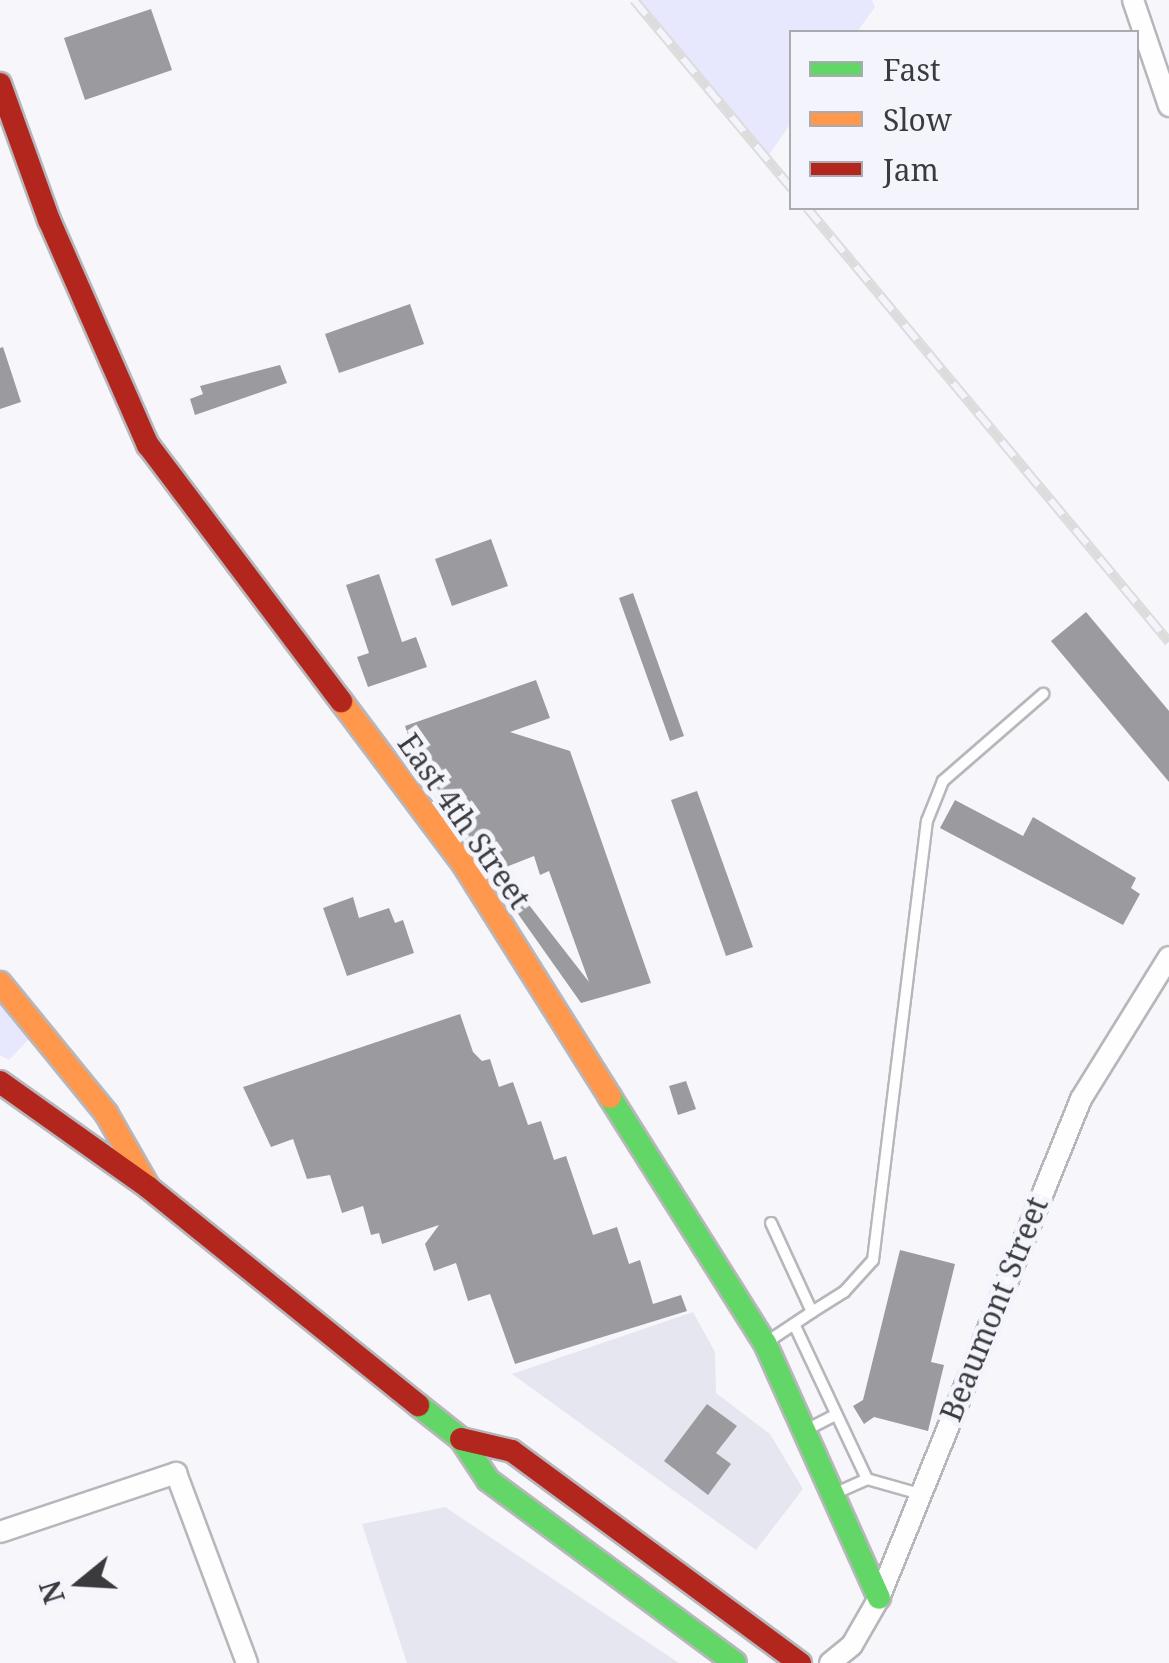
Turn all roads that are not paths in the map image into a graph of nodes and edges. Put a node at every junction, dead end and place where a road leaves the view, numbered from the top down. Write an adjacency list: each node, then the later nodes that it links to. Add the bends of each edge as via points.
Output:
1 (1133, 0): 3 (street)
2 (0, 84): 12 (main road, East 4th Street, via 48,220 148,445 464,864)
3 (1169, 106)
4 (1043, 694): 10 (lane, via 944,780 927,821 873,1260 844,1292)
5 (1169, 957): 18 (street, Beaumont Street, via 1081,1099)
6 (0, 984): 8 (main road, via 106,1113)
7 (0, 1082): 8 (main road)
8 (149, 1188): 15 (main road)
9 (771, 1223): 10 (lane)
10 (812, 1312): 11 (lane)
11 (794, 1324): 12 (lane); 13 (lane)
12 (764, 1343): 14 (main road, East 4th Street)
13 (836, 1415): 14 (lane); 16 (lane)
14 (804, 1431): 17 (main road, East 4th Street)
15 (461, 1440): 22 (main road, via 488,1480); 23 (main road, via 512,1451)
16 (867, 1478): 17 (lane); 18 (lane)
17 (832, 1494): 20 (main road, East 4th Street)
18 (920, 1494): 20 (street, Beaumont Street)
19 (0, 1532): 21 (street, via 176,1473)
20 (879, 1598): 24 (street, Beaumont Street, via 852,1645)
21 (247, 1663)
22 (735, 1663)
23 (800, 1663)
24 (830, 1663)

